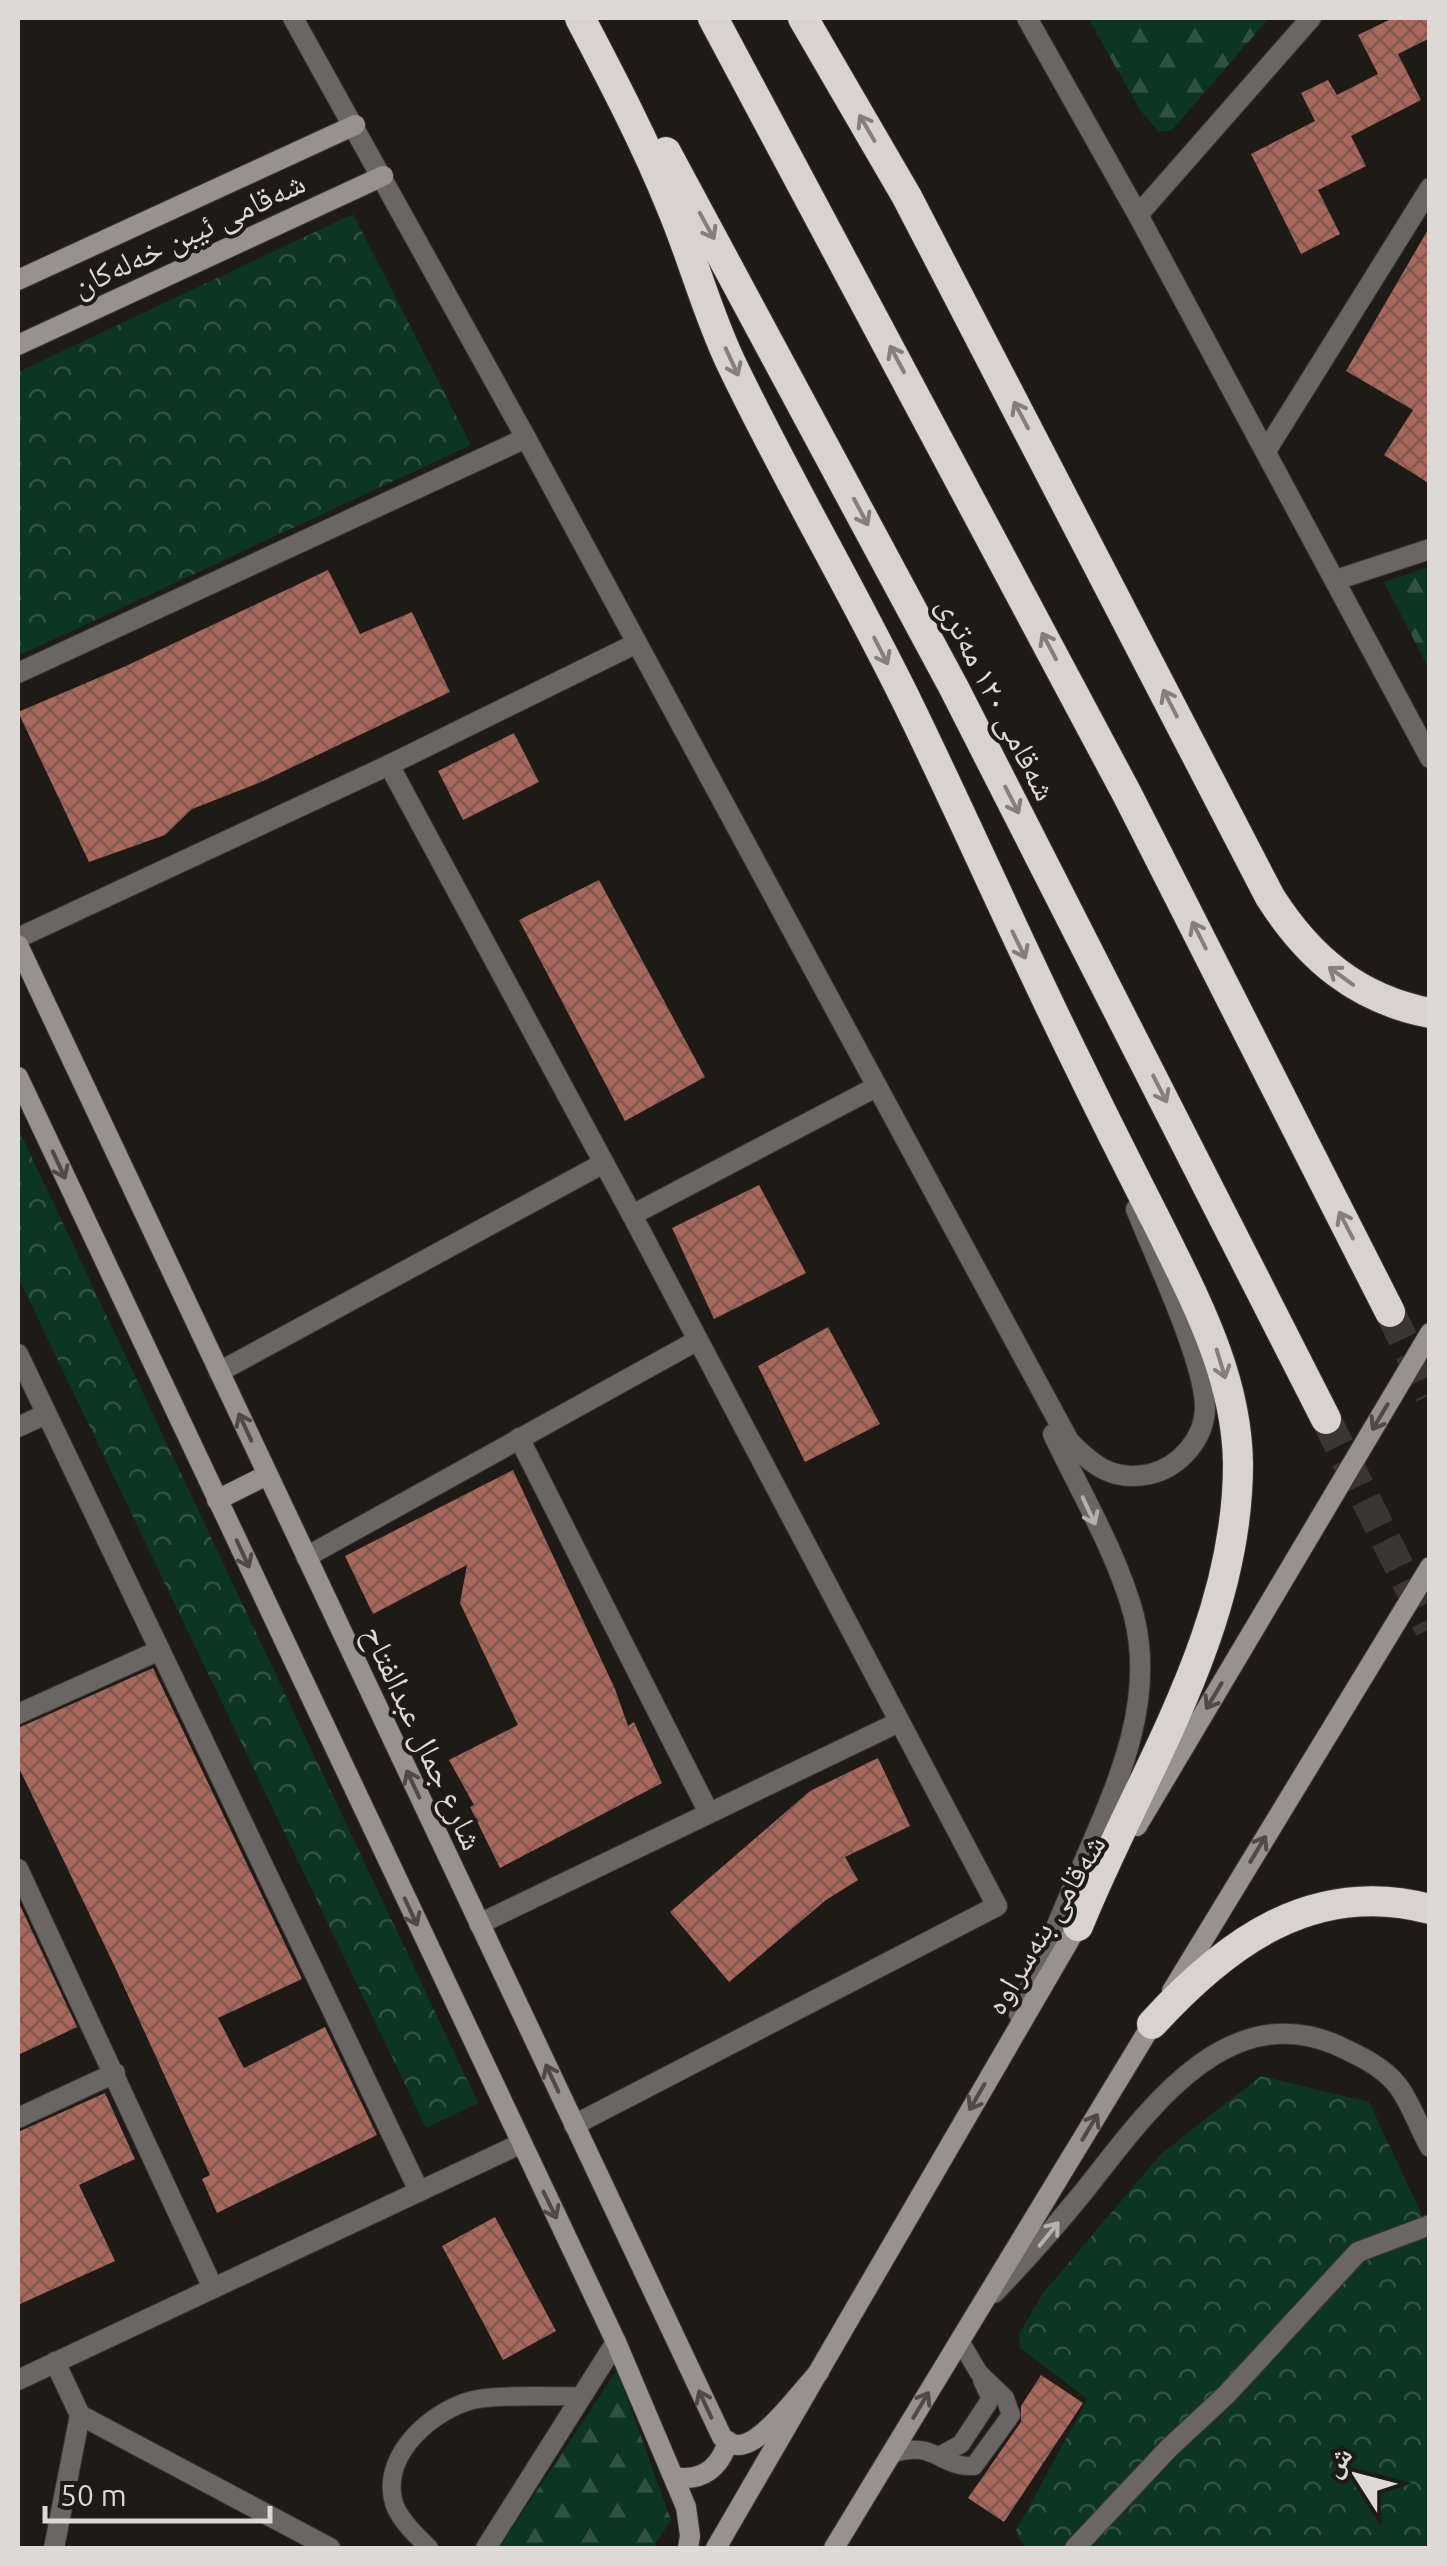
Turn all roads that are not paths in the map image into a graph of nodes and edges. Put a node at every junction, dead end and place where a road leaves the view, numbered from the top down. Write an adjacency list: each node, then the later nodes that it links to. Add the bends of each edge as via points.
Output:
1 (293, 18): 8 (street)
2 (580, 18): 27 (highway, one-way to 27, via 671,205 730,360 910,708)
3 (593, 18): 37 (highway, شەقامی ١٢٠ مەتری, one-way to 37, via 954,688)
4 (713, 18): 31 (highway, شەقامی ١٢٠ مەتری, one-way to 4, via 1128,794)
5 (803, 18): 24 (highway, one-way to 5, via 1364,992 1332,971 1278,910 907,197)
6 (1027, 18): 11 (street)
7 (1311, 18): 11 (street)
8 (355, 125): 9 (street); 12 (main road, شەقامی ئیبن خەلەکان)
9 (383, 176): 13 (main road, شەقامی ئیبن خەلەکان); 14 (street)
10 (1430, 188): 15 (street)
11 (1138, 214): 15 (street)
12 (18, 280)
13 (18, 345)
14 (526, 438): 18 (street); 19 (street)
15 (1266, 451): 17 (street)
16 (1430, 549): 17 (street)
17 (1336, 580): 20 (street)
18 (636, 643): 21 (street); 26 (street)
19 (18, 673)
20 (1430, 758)
21 (389, 765): 22 (street); 28 (street)
22 (18, 938)
23 (18, 945): 35 (main road, شارع جمال عبدالفتاح)
24 (1430, 1014)
25 (18, 1077): 41 (main road, one-way to 41)
26 (876, 1087): 29 (street); 30 (street)
27 (1089, 1087): 30 (street, via 1190,1347 1205,1413 1194,1442 1170,1466 1146,1474 1104,1472 1089,1462 1070,1441); 51 (highway, one-way to 51, via 1218,1353 1238,1462 1232,1550 1216,1613)
28 (602, 1164): 29 (street); 35 (street)
29 (632, 1215): 33 (street)
30 (989, 1296): 53 (street, one-way to 53, via 1118,1572 1134,1615 1139,1686 1119,1778)
31 (1390, 1312)
32 (1430, 1333): 51 (main road, شەقامی بنەسراوە, one-way to 51)
33 (698, 1340): 39 (street); 46 (street)
34 (18, 1354): 36 (street)
35 (219, 1372): 40 (main road, شارع جمال عبدالفتاح, one-way to 35)
36 (46, 1414): 38 (street); 44 (street)
37 (1326, 1419)
38 (18, 1427)
39 (520, 1438): 42 (street); 47 (street)
40 (268, 1475): 41 (main road); 42 (main road, شارع جمال عبدالفتاح)
41 (218, 1500): 57 (main road, one-way to 57)
42 (306, 1557): 50 (main road, شارع جمال عبدالفتاح, one-way to 42)
43 (1430, 1567): 52 (main road, one-way to 43)
44 (160, 1650): 45 (street); 59 (street)
45 (18, 1714)
46 (899, 1722): 47 (street); 56 (street, via 996,1906)
47 (709, 1813): 50 (street)
48 (18, 1869): 54 (street)
49 (1430, 1908): 52 (highway, via 1345,1902 1286,1920 1220,1956)
50 (479, 1924): 56 (main road, شارع جمال عبدالفتاح, one-way to 50)
51 (1078, 1926): 53 (main road, شەقامی بنەسراوە)
52 (1152, 2024): 62 (main road, one-way to 52)
53 (1002, 2054): 66 (main road, شەقامی بنەسراوە, one-way to 66)
54 (115, 2073): 55 (street); 61 (street)
55 (18, 2118)
56 (574, 2125): 70 (main road, شارع جمال عبدالفتاح, one-way to 56)
57 (520, 2144): 59 (street); 64 (main road, one-way to 64)
58 (1430, 2147): 62 (street, one-way to 58, via 1176,2084 1235,2043 1294,2034 1358,2054 1398,2086)
59 (419, 2191): 61 (street)
60 (1430, 2224): 80 (street, via 1358,2252)
61 (213, 2288): 65 (street)
62 (982, 2306): 63 (main road)
63 (960, 2341): 71 (main road, one-way to 63); 71 (lane, via 1005,2398 1010,2415 974,2466 915,2448)
64 (616, 2342): 68 (street); 72 (main road)
65 (55, 2362): 67 (street); 69 (street)
66 (820, 2372): 70 (main road, via 757,2438 741,2446); 78 (main road, شەقامی بنەسراوە)
67 (18, 2380)
68 (582, 2396): 75 (lane, via 473,2400 422,2426 395,2464 393,2500); 76 (street)
69 (80, 2415): 73 (street); 74 (street)
70 (728, 2441): 72 (main road, via 707,2474)
71 (892, 2454): 79 (main road)
72 (674, 2477): 77 (main road, via 686,2507)
73 (54, 2548)
74 (330, 2548)
75 (429, 2548)
76 (486, 2548)
77 (688, 2548)
78 (716, 2548)
79 (834, 2548)
80 (1075, 2548)

